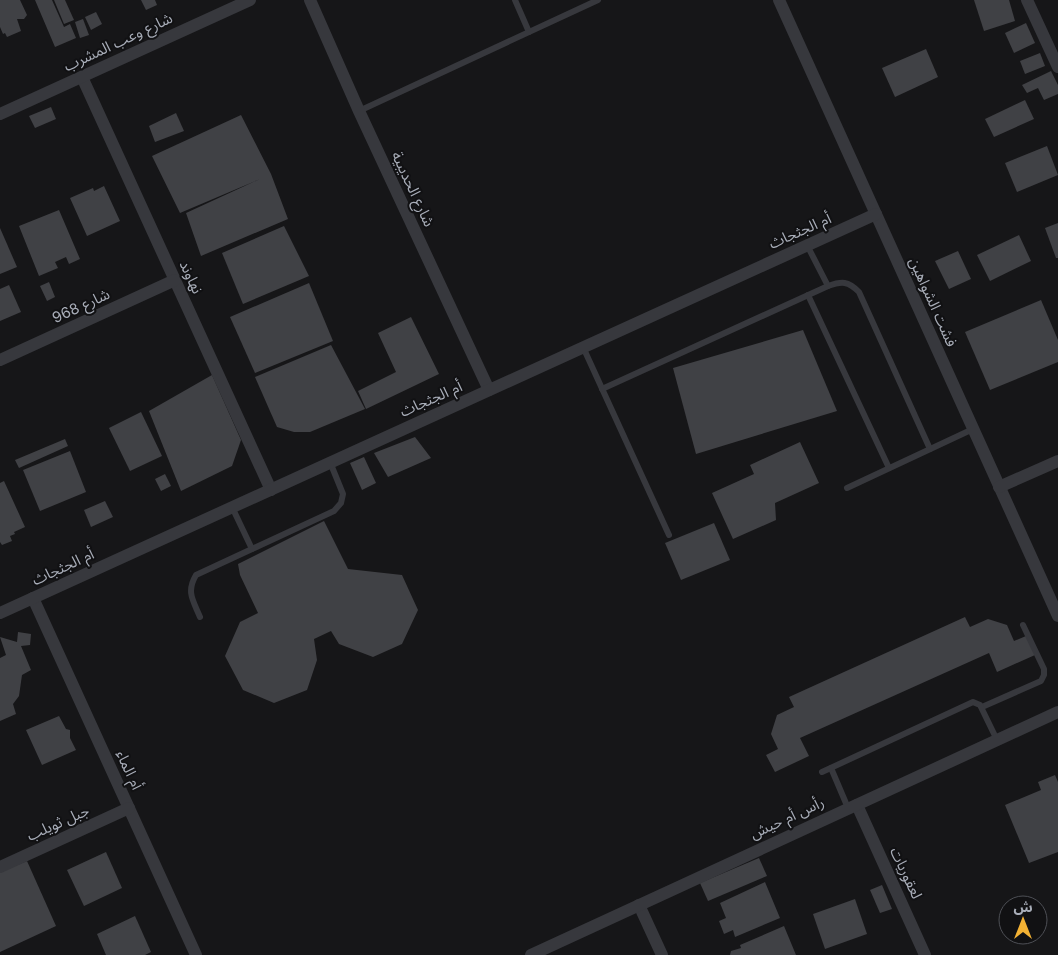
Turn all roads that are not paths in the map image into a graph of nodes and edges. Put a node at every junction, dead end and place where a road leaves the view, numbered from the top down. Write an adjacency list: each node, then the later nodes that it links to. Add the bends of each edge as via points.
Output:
1 (250, 0): 9 (street, شارع وعب المشرب)
2 (310, 0): 10 (street, شارع الحديبية)
3 (515, 0): 7 (lane)
4 (598, 0): 7 (lane)
5 (779, 0): 12 (street, فشت الشواهين)
6 (1027, 0): 8 (street)
7 (529, 32): 10 (lane)
8 (1058, 67)
9 (82, 77): 11 (street, شارع وعب المشرب); 14 (street, نهاوند)
10 (359, 111): 20 (street, شارع الحديبية)
11 (0, 114)
12 (876, 214): 13 (street, أم الجثجاث); 21 (street, فشت الشواهين)
13 (807, 245): 15 (lane); 17 (street, أم الجثجاث)
14 (175, 280): 18 (street, شارع 968); 28 (street, نهاوند)
15 (828, 286): 16 (lane); 22 (lane, via 842,281 852,284 859,292)
16 (808, 295): 19 (lane); 25 (lane)
17 (582, 347): 19 (lane); 20 (street, أم الجثجاث)
18 (0, 360)
19 (602, 388): 30 (lane)
20 (489, 390): 24 (street, أم الجثجاث)
21 (973, 429): 22 (lane); 26 (street, فشت الشواهين)
22 (930, 449): 25 (lane)
23 (1058, 461): 26 (street)
24 (330, 462): 28 (street, أم الجثجاث); 31 (lane, via 343,494 334,511)
25 (889, 468): 27 (lane)
26 (999, 487): 34 (street, فشت الشواهين)
27 (846, 488)
28 (271, 490): 29 (street, أم الجثجاث)
29 (232, 507): 31 (lane); 32 (street, أم الجثجاث)
30 (669, 535)
31 (252, 549): 35 (lane, via 196,575 190,584 190,594)
32 (33, 598): 33 (street, أم الجثجاث); 43 (street, أم الماء)
33 (0, 613)
34 (1058, 616)
35 (200, 617)
36 (1023, 625): 37 (lane, via 1044,669 1041,681)
37 (982, 707): 39 (lane); 40 (lane, via 976,702 970,703)
38 (1058, 712): 39 (street, رأس أم حيش)
39 (997, 740): 42 (street, رأس أم حيش)
40 (831, 768): 41 (lane); 42 (lane)
41 (822, 772)
42 (852, 806): 45 (street, رأس أم حيش); 49 (street, لعقوريات)
43 (129, 808): 44 (street, جبل ثويلب); 46 (street, أم الماء)
44 (0, 867)
45 (639, 905): 47 (street, رأس أم حيش); 48 (street)
46 (196, 955)
47 (531, 955)
48 (662, 955)
49 (925, 955)

